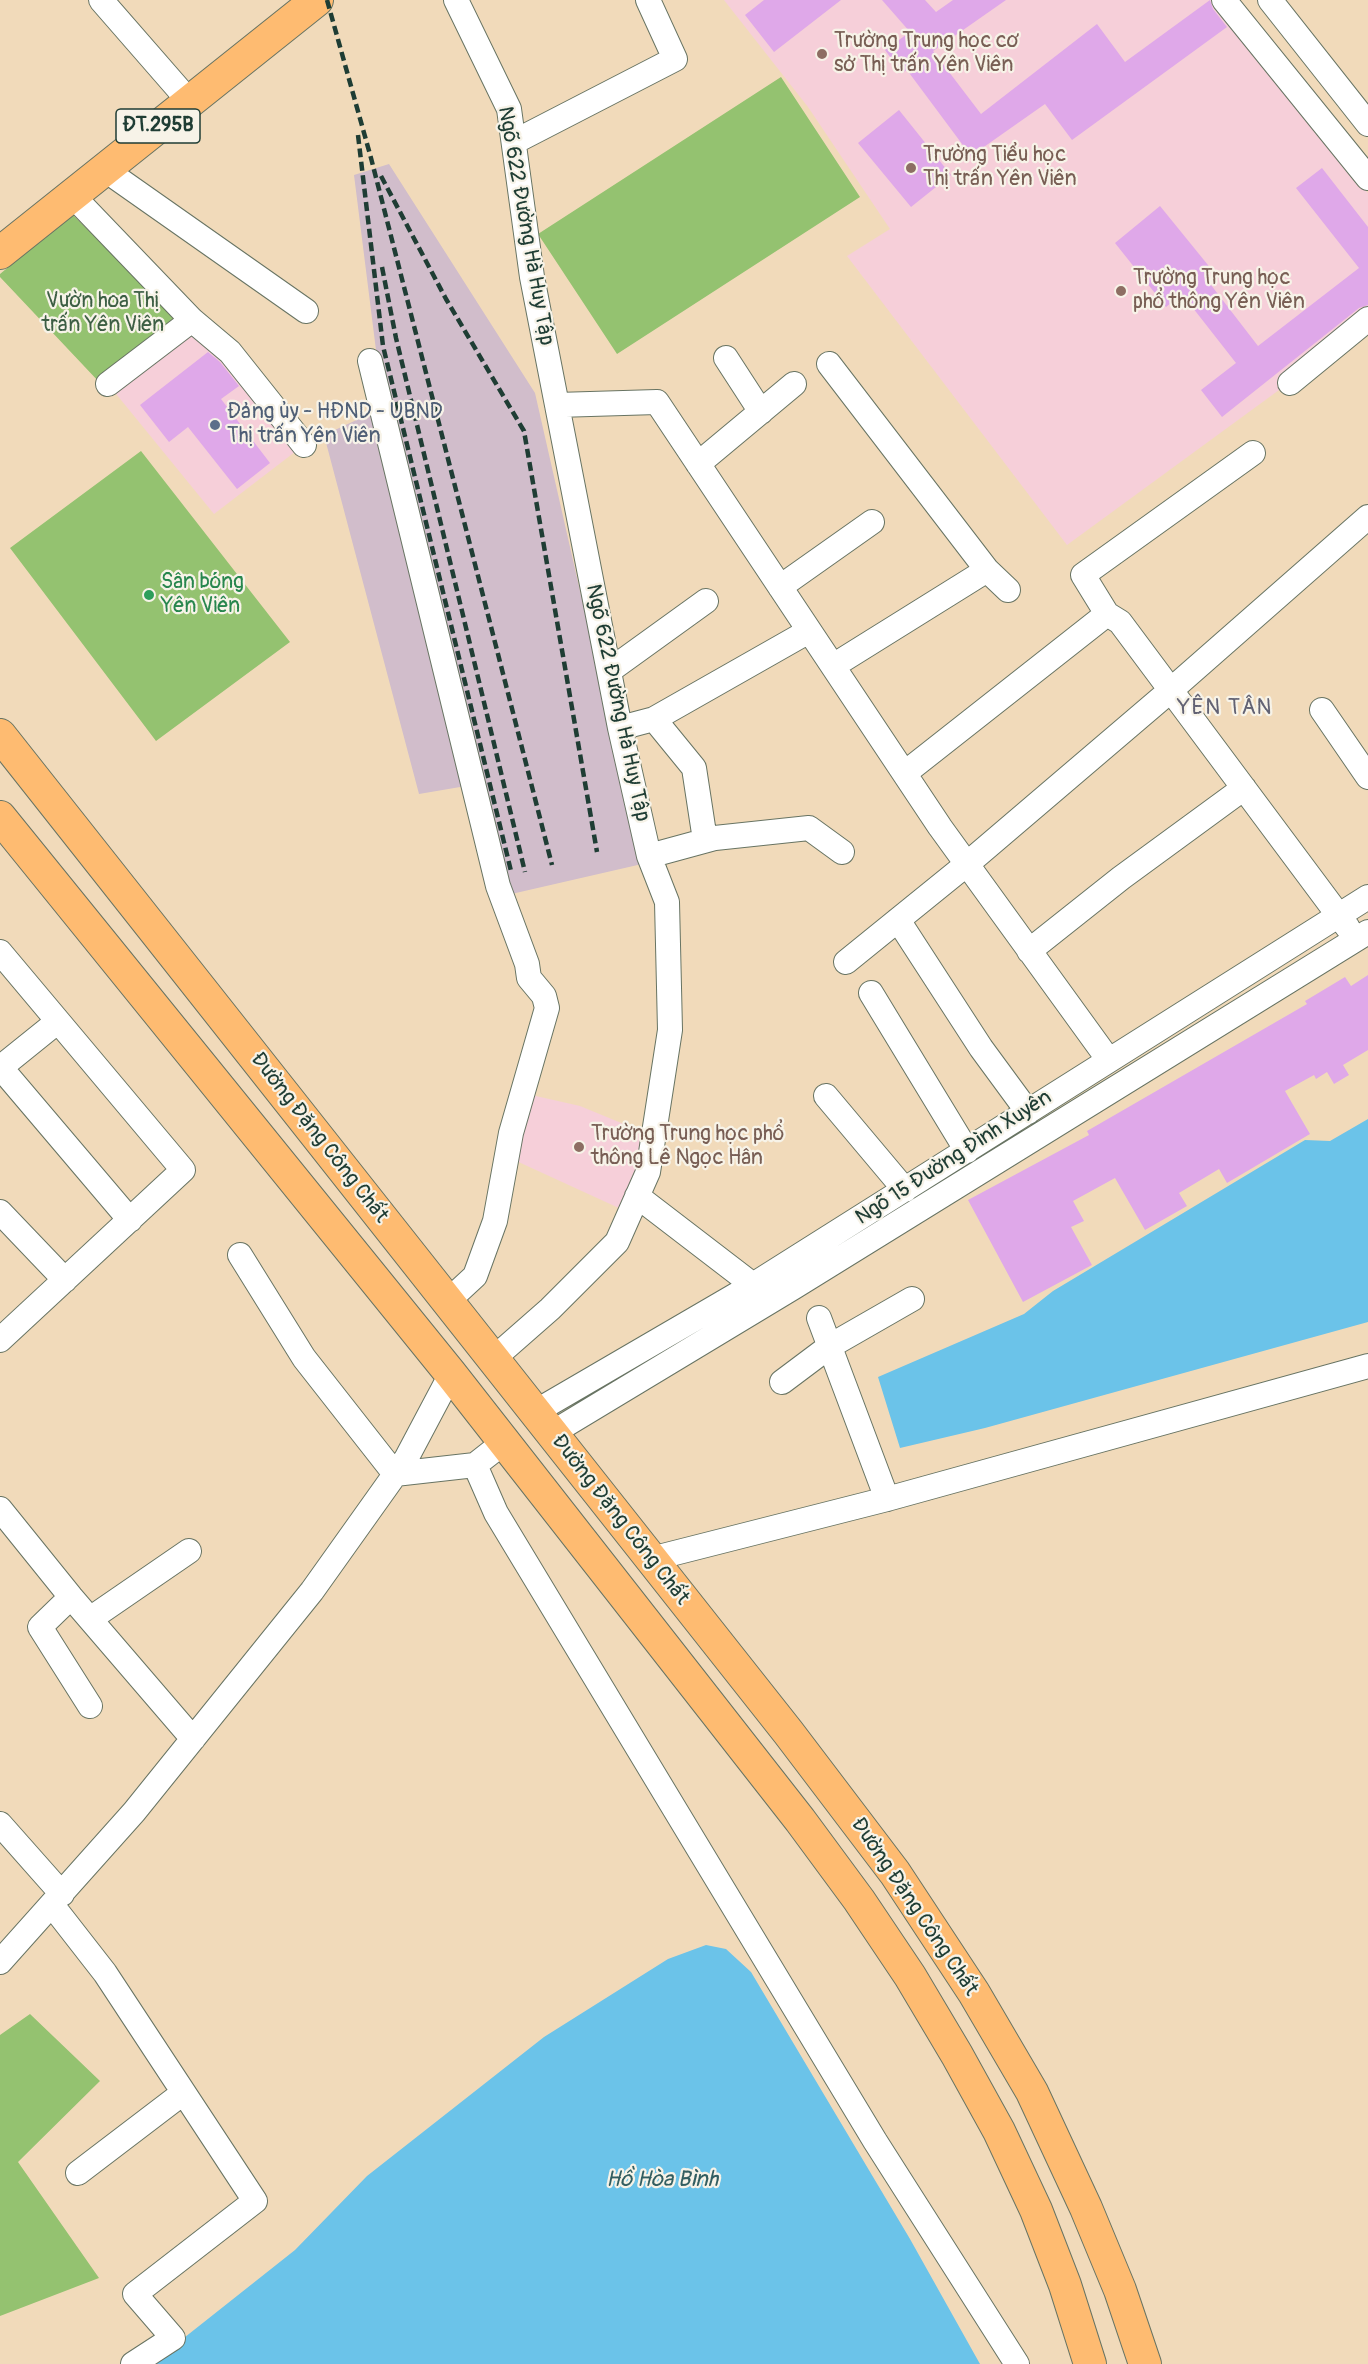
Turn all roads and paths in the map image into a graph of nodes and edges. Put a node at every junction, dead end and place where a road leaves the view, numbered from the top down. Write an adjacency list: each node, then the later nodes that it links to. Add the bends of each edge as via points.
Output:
1 (101, 0): 7 (street)
2 (317, 0): 7 (main road, ĐT.295B)
3 (456, 0): 9 (street, Ngõ 622 Đường Hà Huy Tập, via 509,109)
4 (648, 0): 9 (street, via 675,58)
5 (1224, 0): 11 (street)
6 (1270, 0): 8 (street)
7 (189, 101): 10 (main road, ĐT.295B)
8 (1368, 124)
9 (514, 142): 23 (street, Ngõ 622 Đường Hà Huy Tập, via 532,276)
10 (104, 169): 12 (main road, ĐT.295B); 14 (street)
11 (1368, 178)
12 (72, 195): 13 (main road, ĐT.295B); 15 (street)
13 (3, 243)
14 (306, 311)
15 (192, 320): 21 (street); 25 (street, via 230,352)
16 (1368, 320): 20 (street)
17 (726, 358): 24 (street)
18 (370, 361): 74 (street, via 498,886 529,978 544,996 547,1008 511,1133 495,1221 475,1276)
19 (828, 364): 30 (street)
20 (1290, 383)
21 (108, 384)
22 (794, 384): 24 (street)
23 (557, 405): 27 (street, via 657,402); 37 (street, Ngõ 622 Đường Hà Huy Tập)
24 (761, 412): 27 (street)
25 (304, 445)
26 (1253, 453): 34 (street, via 1083,575)
27 (698, 464): 31 (street)
28 (1368, 517): 38 (street)
29 (872, 522): 31 (street)
30 (987, 570): 32 (street); 36 (street)
31 (780, 587): 35 (street)
32 (1008, 590)
33 (706, 601): 37 (street)
34 (1107, 614): 38 (street, via 1120,622); 43 (street)
35 (810, 631): 36 (street); 40 (street)
36 (833, 666): 43 (street)
37 (609, 671): 41 (street, Ngõ 622 Đường Hà Huy Tập)
38 (1171, 690): 45 (street); 50 (street)
39 (1322, 710): 44 (street)
40 (654, 718): 41 (street); 47 (street, via 694,768)
41 (620, 728): 49 (street, Ngõ 622 Đường Hà Huy Tập)
42 (0, 735): 74 (main road, Đường Đặng Công Chất)
43 (904, 773): 50 (street)
44 (1368, 777)
45 (1244, 788): 52 (street); 55 (street)
46 (0, 817): 76 (main road, Đường Đặng Công Chất)
47 (705, 840): 48 (street, via 809,828); 49 (street)
48 (842, 852)
49 (649, 856): 68 (street, Ngõ 622 Đường Hà Huy Tập, via 667,902 670,1030 648,1172)
50 (967, 864): 53 (street); 55 (street)
51 (1368, 897): 52 (street, Ngõ 15 Đường Đình Xuyên)
52 (1339, 914): 54 (street); 60 (street, Ngõ 15 Đường Đình Xuyên)
53 (898, 920): 57 (street); 63 (street)
54 (1362, 935): 66 (street, Ngõ 15 Đường Đình Xuyên)
55 (1029, 951): 60 (street)
56 (0, 952): 59 (street)
57 (846, 962)
58 (872, 993): 64 (street)
59 (57, 1022): 61 (street); 70 (street, via 183,1170)
60 (1108, 1059): 63 (street, Ngõ 15 Đường Đình Xuyên)
61 (0, 1068): 70 (street)
62 (826, 1096): 67 (street)
63 (1028, 1112): 64 (street, Ngõ 15 Đường Đình Xuyên)
64 (967, 1151): 65 (street, Ngõ 15 Đường Đình Xuyên)
65 (944, 1166): 66 (street); 67 (street, Ngõ 15 Đường Đình Xuyên)
66 (956, 1187): 84 (street, Ngõ 15 Đường Đình Xuyên, via 794,1287)
67 (905, 1190): 73 (street, Ngõ 15 Đường Đình Xuyên)
68 (637, 1196): 73 (street); 80 (street, Ngõ 622 Đường Hà Huy Tập, via 616,1242 550,1309)
69 (0, 1212): 72 (street)
70 (130, 1220): 72 (street)
71 (240, 1255): 87 (street, via 304,1358)
72 (65, 1280): 78 (street)
73 (753, 1285): 84 (street, Ngõ 15 Đường Đình Xuyên)
74 (440, 1291): 76 (main road); 80 (main road, Đường Đặng Công Chất)
75 (912, 1299): 79 (street)
76 (398, 1310): 82 (main road, Đường Đặng Công Chất)
77 (819, 1318): 79 (street)
78 (0, 1340)
79 (830, 1346): 83 (street); 88 (street)
80 (493, 1359): 84 (main road, Đường Đặng Công Chất)
81 (1368, 1366): 88 (street)
82 (451, 1374): 85 (main road, Đường Đặng Công Chất); 87 (street)
83 (782, 1382)
84 (543, 1422): 91 (main road, Đường Đặng Công Chất)
85 (503, 1443): 86 (street); 92 (main road, Đường Đặng Công Chất)
86 (475, 1465): 87 (street); 103 (street, via 514,1544 874,2141)
87 (395, 1474): 96 (street, via 312,1591)
88 (887, 1499): 91 (street)
89 (0, 1509): 93 (street)
90 (189, 1551): 94 (street)
91 (651, 1559): 92 (main road); 105 (main road, Đường Đặng Công Chất, via 895,1873 974,1994 1032,2092 1086,2208)
92 (614, 1585): 104 (main road, Đường Đặng Công Chất, via 800,1820 910,1976 957,2055 1036,2210)
93 (70, 1597): 94 (street); 95 (street, via 40,1627)
94 (90, 1620): 96 (street)
95 (90, 1706)
96 (193, 1739): 98 (street)
97 (0, 1824): 98 (street)
98 (57, 1899): 99 (street); 100 (street)
99 (2, 1958)
100 (183, 2093): 101 (street); 102 (street, via 255,2201 135,2294 173,2338)
101 (78, 2173)
102 (133, 2364)
103 (1017, 2364)
104 (1090, 2364)
105 (1145, 2364)

